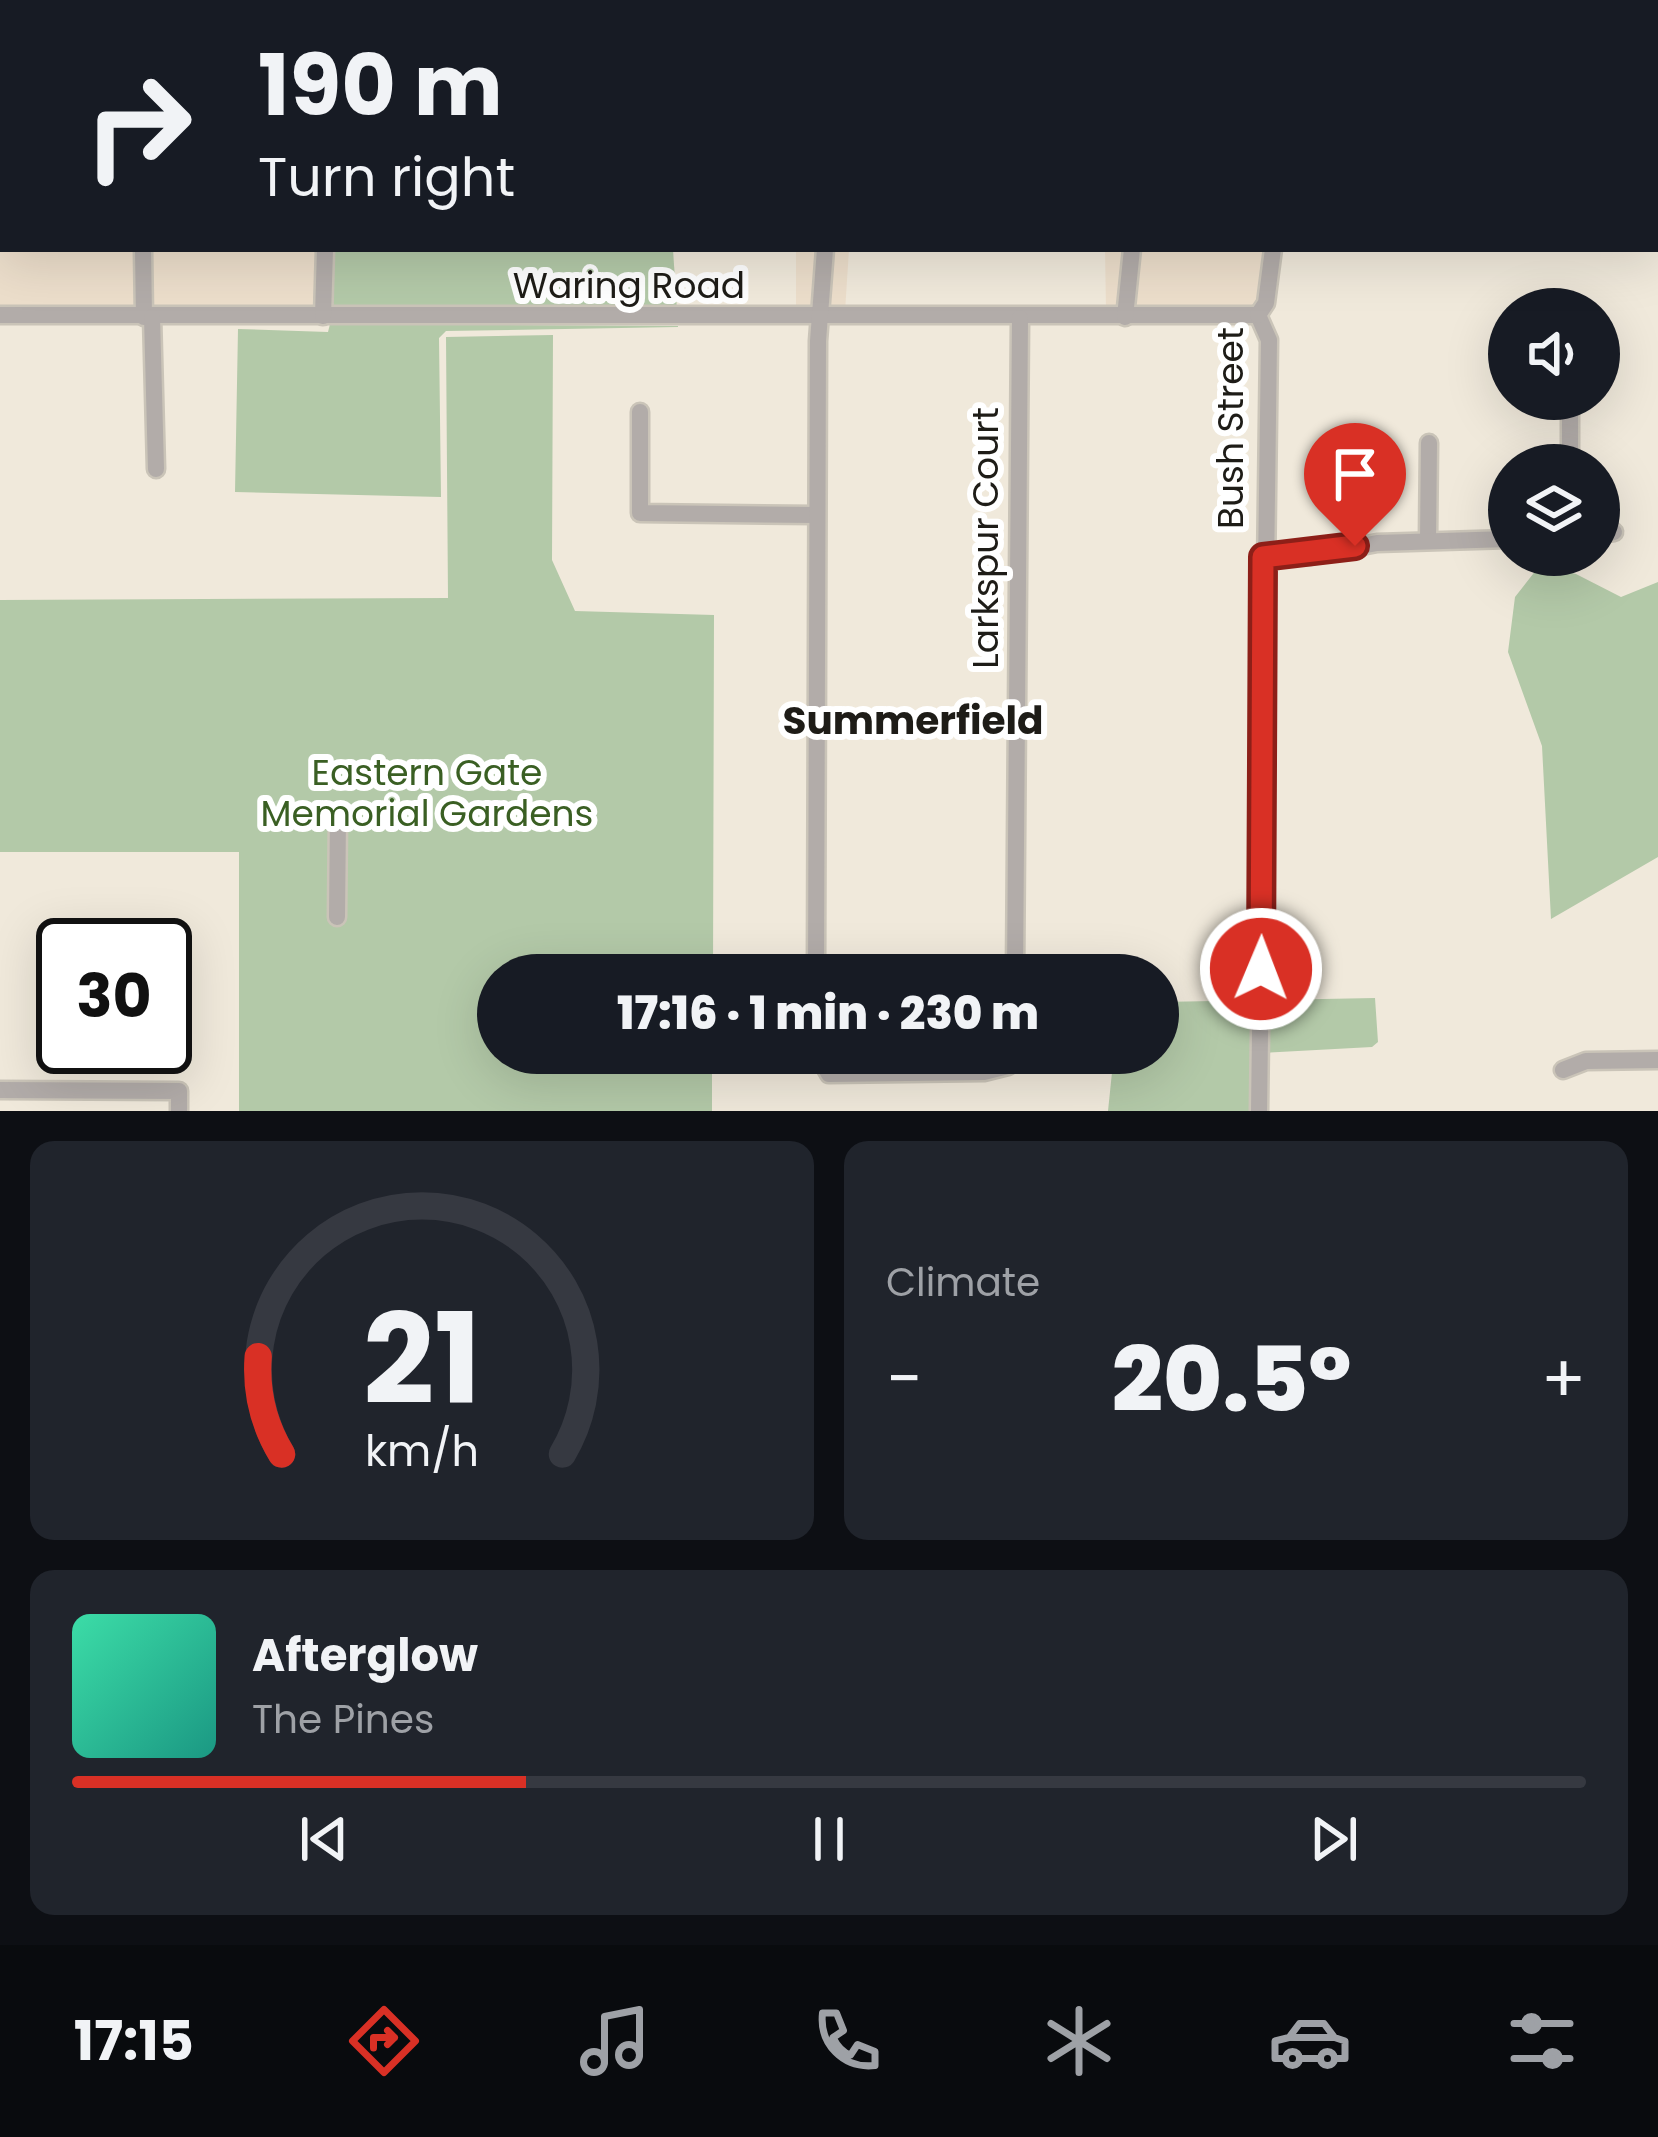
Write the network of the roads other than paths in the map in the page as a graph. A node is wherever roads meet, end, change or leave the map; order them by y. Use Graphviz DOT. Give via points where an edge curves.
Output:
graph roads {
  1 [pos="143,252"];
  2 [pos="325,252"];
  3 [pos="825,252"];
  4 [pos="1132,252"];
  5 [pos="1273,252"];
  6 [pos="0,315"];
  7 [pos="1258,315"];
  8 [pos="323,316"];
  9 [pos="148,317"];
  10 [pos="1125,317"];
  11 [pos="1020,318"];
  12 [pos="820,319"];
  13 [pos="640,412"];
  14 [pos="1429,443"];
  15 [pos="156,469"];
  16 [pos="816,515"];
  17 [pos="1488,539"];
  18 [pos="1428,540"];
  19 [pos="1263,557"];
  20 [pos="338,817"];
  21 [pos="337,917"];
  22 [pos="816,954"];
  23 [pos="1015,954"];
  24 [pos="1658,1060"];
  25 [pos="1563,1070"];
  26 [pos="0,1090"];
  27 [pos="63,1091"];
  28 [pos="114,1091"];
  29 [pos="63,1111"];
  30 [pos="114,1111"];
  31 [pos="178,1111"];
  32 [pos="1259,1111"];
  1 -- 9 [label="street"];
  2 -- 8 [label="street"];
  3 -- 12 [label="street"];
  4 -- 10 [label="street"];
  5 -- 7 [label="street, Bush Street"];
  6 -- 9 [label="street, Waring Road"];
  7 -- 10 [label="street, Waring Road"];
  7 -- 19 [label="street, Bush Street" via="1269,340"];
  8 -- 9 [label="street, Waring Road"];
  8 -- 12 [label="street, Waring Road"];
  9 -- 15 [label="street"];
  10 -- 11 [label="street, Waring Road"];
  11 -- 12 [label="street, Waring Road"];
  11 -- 23 [label="street, Larkspur Court"];
  12 -- 16 [label="street"];
  13 -- 16 [label="street" via="640,513"];
  14 -- 18 [label="street"];
  16 -- 22 [label="street"];
  17 -- 18 [label="street"];
  18 -- 19 [label="street"];
  19 -- 32 [label="street, Bush Street"];
  20 -- 21 [label="street"];
  24 -- 25 [label="street" via="1586,1060"];
  26 -- 27 [label="street"];
  27 -- 28 [label="street"];
  27 -- 29 [label="street"];
  28 -- 30 [label="street"];
  28 -- 31 [label="street" via="178,1091"];
}
